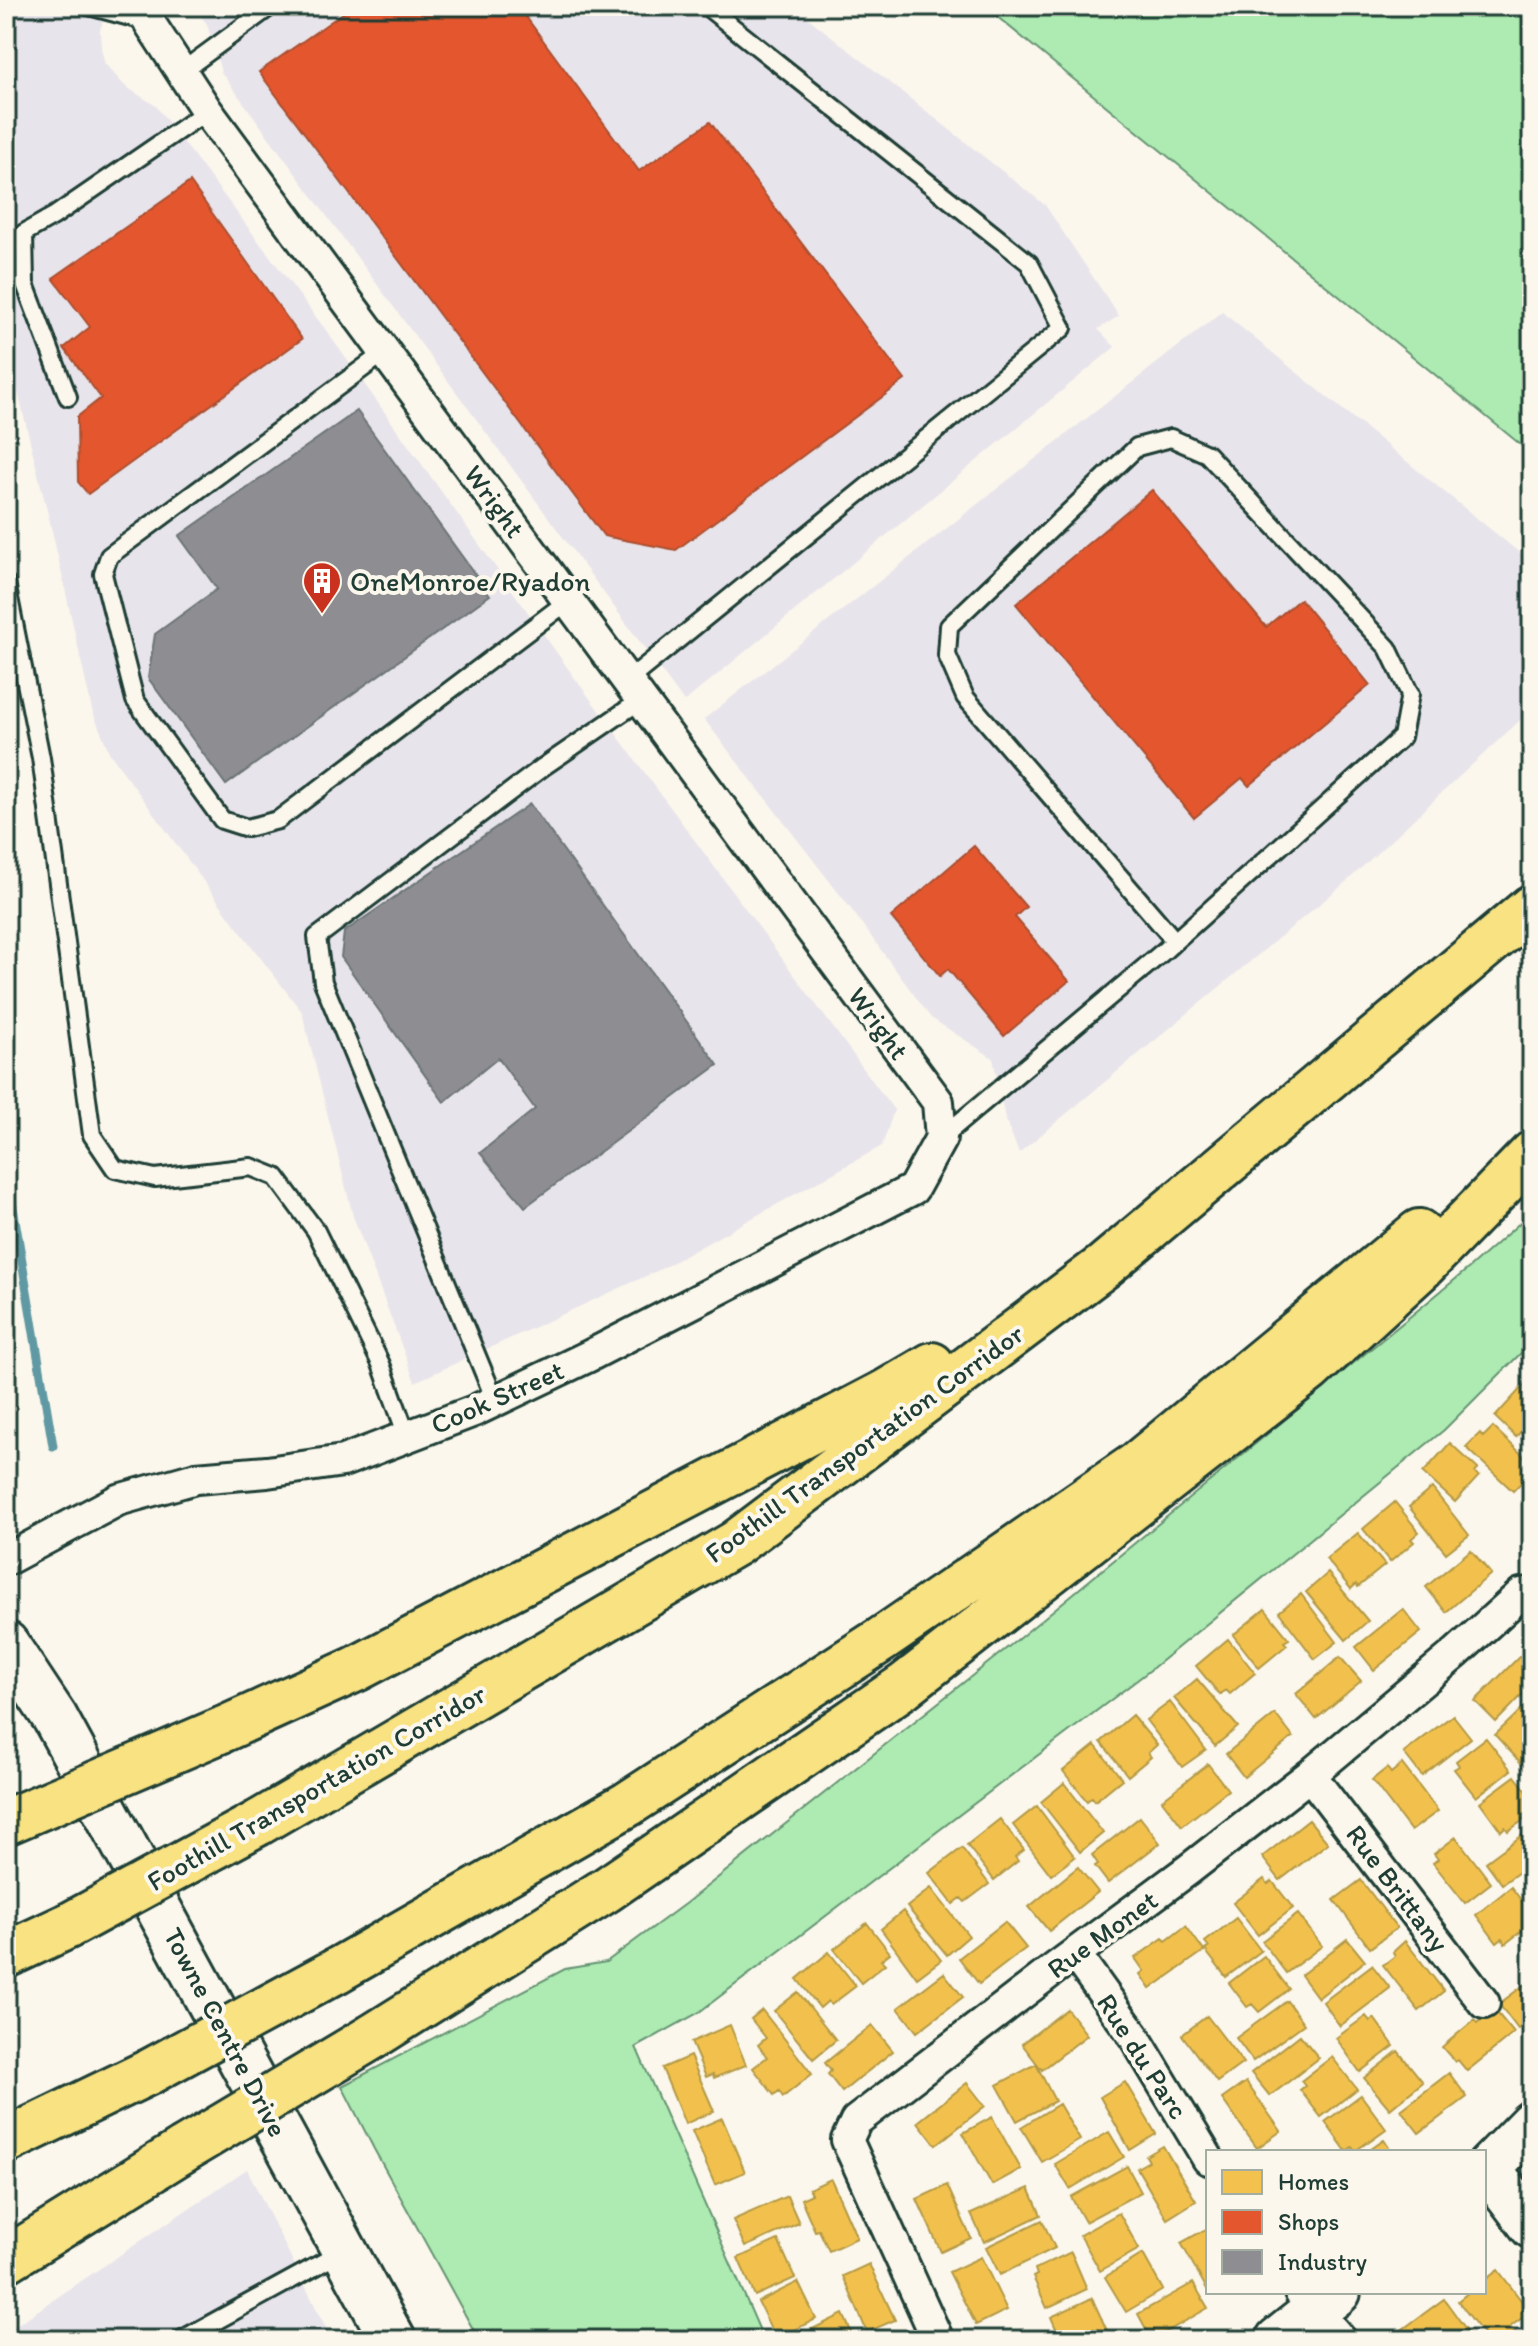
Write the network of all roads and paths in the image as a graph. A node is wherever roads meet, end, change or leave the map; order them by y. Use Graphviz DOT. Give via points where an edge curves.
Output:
graph roads {
  1 [pos="89,6"];
  2 [pos="706,6"];
  3 [pos="264,8"];
  4 [pos="148,14"];
  5 [pos="181,72"];
  6 [pos="207,111"];
  7 [pos="385,352"];
  8 [pos="68,397"];
  9 [pos="6,583"];
  10 [pos="568,601"];
  11 [pos="634,691"];
  12 [pos="1532,907"];
  13 [pos="1175,941"];
  14 [pos="941,1138"];
  15 [pos="1532,1140"];
  16 [pos="1532,1154"];
  17 [pos="1104,1266"];
  18 [pos="495,1400"];
  19 [pos="407,1436"];
  20 [pos="6,1560"];
  21 [pos="1532,1593"];
  22 [pos="6,1644"];
  23 [pos="1310,1775"];
  24 [pos="6,1822"];
  25 [pos="1075,1954"];
  26 [pos="6,1955"];
  27 [pos="1484,2003"];
  28 [pos="1532,2123"];
  29 [pos="6,2141"];
  30 [pos="1206,2156"];
  31 [pos="1486,2170"];
  32 [pos="1532,2226"];
  33 [pos="343,2251"];
  34 [pos="6,2260"];
  35 [pos="1324,2309"];
  36 [pos="181,2340"];
  37 [pos="393,2340"];
  38 [pos="938,2340"];
  39 [pos="1278,2340"];
  1 -- 4 [label="lane"];
  2 -- 11 [label="lane" via="1029,263 1063,328"];
  3 -- 5 [label="lane"];
  4 -- 5 [label="street, Wright"];
  5 -- 6 [label="street, Wright"];
  6 -- 7 [label="street, Wright"];
  6 -- 8 [label="lane" via="24,233 25,284"];
  7 -- 10 [label="street, Wright"];
  7 -- 10 [label="lane" via="109,556 103,574 135,700 222,820 247,828 278,820"];
  9 -- 19 [label="lane" via="41,758 92,1135 115,1169 155,1178 251,1167 276,1177 316,1231 381,1364"];
  10 -- 11 [label="street, Wright"];
  11 -- 14 [label="street, Wright" via="938,1102"];
  11 -- 18 [label="lane" via="543,767 317,937 323,982"];
  12 -- 17 [label="highway, Foothill Transportation Corridor"];
  13 -- 13 [label="lane" via="1402,737 1410,694 1388,648 1250,500 1207,454 1171,438 1137,447 949,626 947,655 965,697"];
  13 -- 14 [label="lane"];
  14 -- 18 [label="street, Cook Street" via="913,1189"];
  15 -- 29 [label="highway, bridge" via="1136,1465 881,1640 628,1804 336,1971 149,2072"];
  16 -- 34 [label="highway, bridge" via="1421,1268 1309,1370 904,1686 606,1890"];
  17 -- 24 [label="highway, bridge" via="886,1392 356,1669"];
  17 -- 26 [label="highway, Foothill Transportation Corridor, bridge" via="736,1543 258,1823"];
  18 -- 19 [label="street, Cook Street"];
  19 -- 20 [label="street, Cook Street" via="343,1461 196,1478 118,1500"];
  21 -- 23 [label="street, Rue Monet" via="1521,1594"];
  22 -- 33 [label="street, Towne Centre Drive" via="55,1718"];
  23 -- 25 [label="street, Rue Monet"];
  23 -- 27 [label="street, Rue Brittany"];
  25 -- 30 [label="street, Rue du Parc" via="1134,2036"];
  25 -- 38 [label="street, Rue Monet" via="856,2121 847,2140"];
  28 -- 31 [label="street"];
  31 -- 32 [label="street"];
  33 -- 36 [label="lane"];
  33 -- 37 [label="street, Towne Centre Drive"];
  35 -- 39 [label="street"];
}
